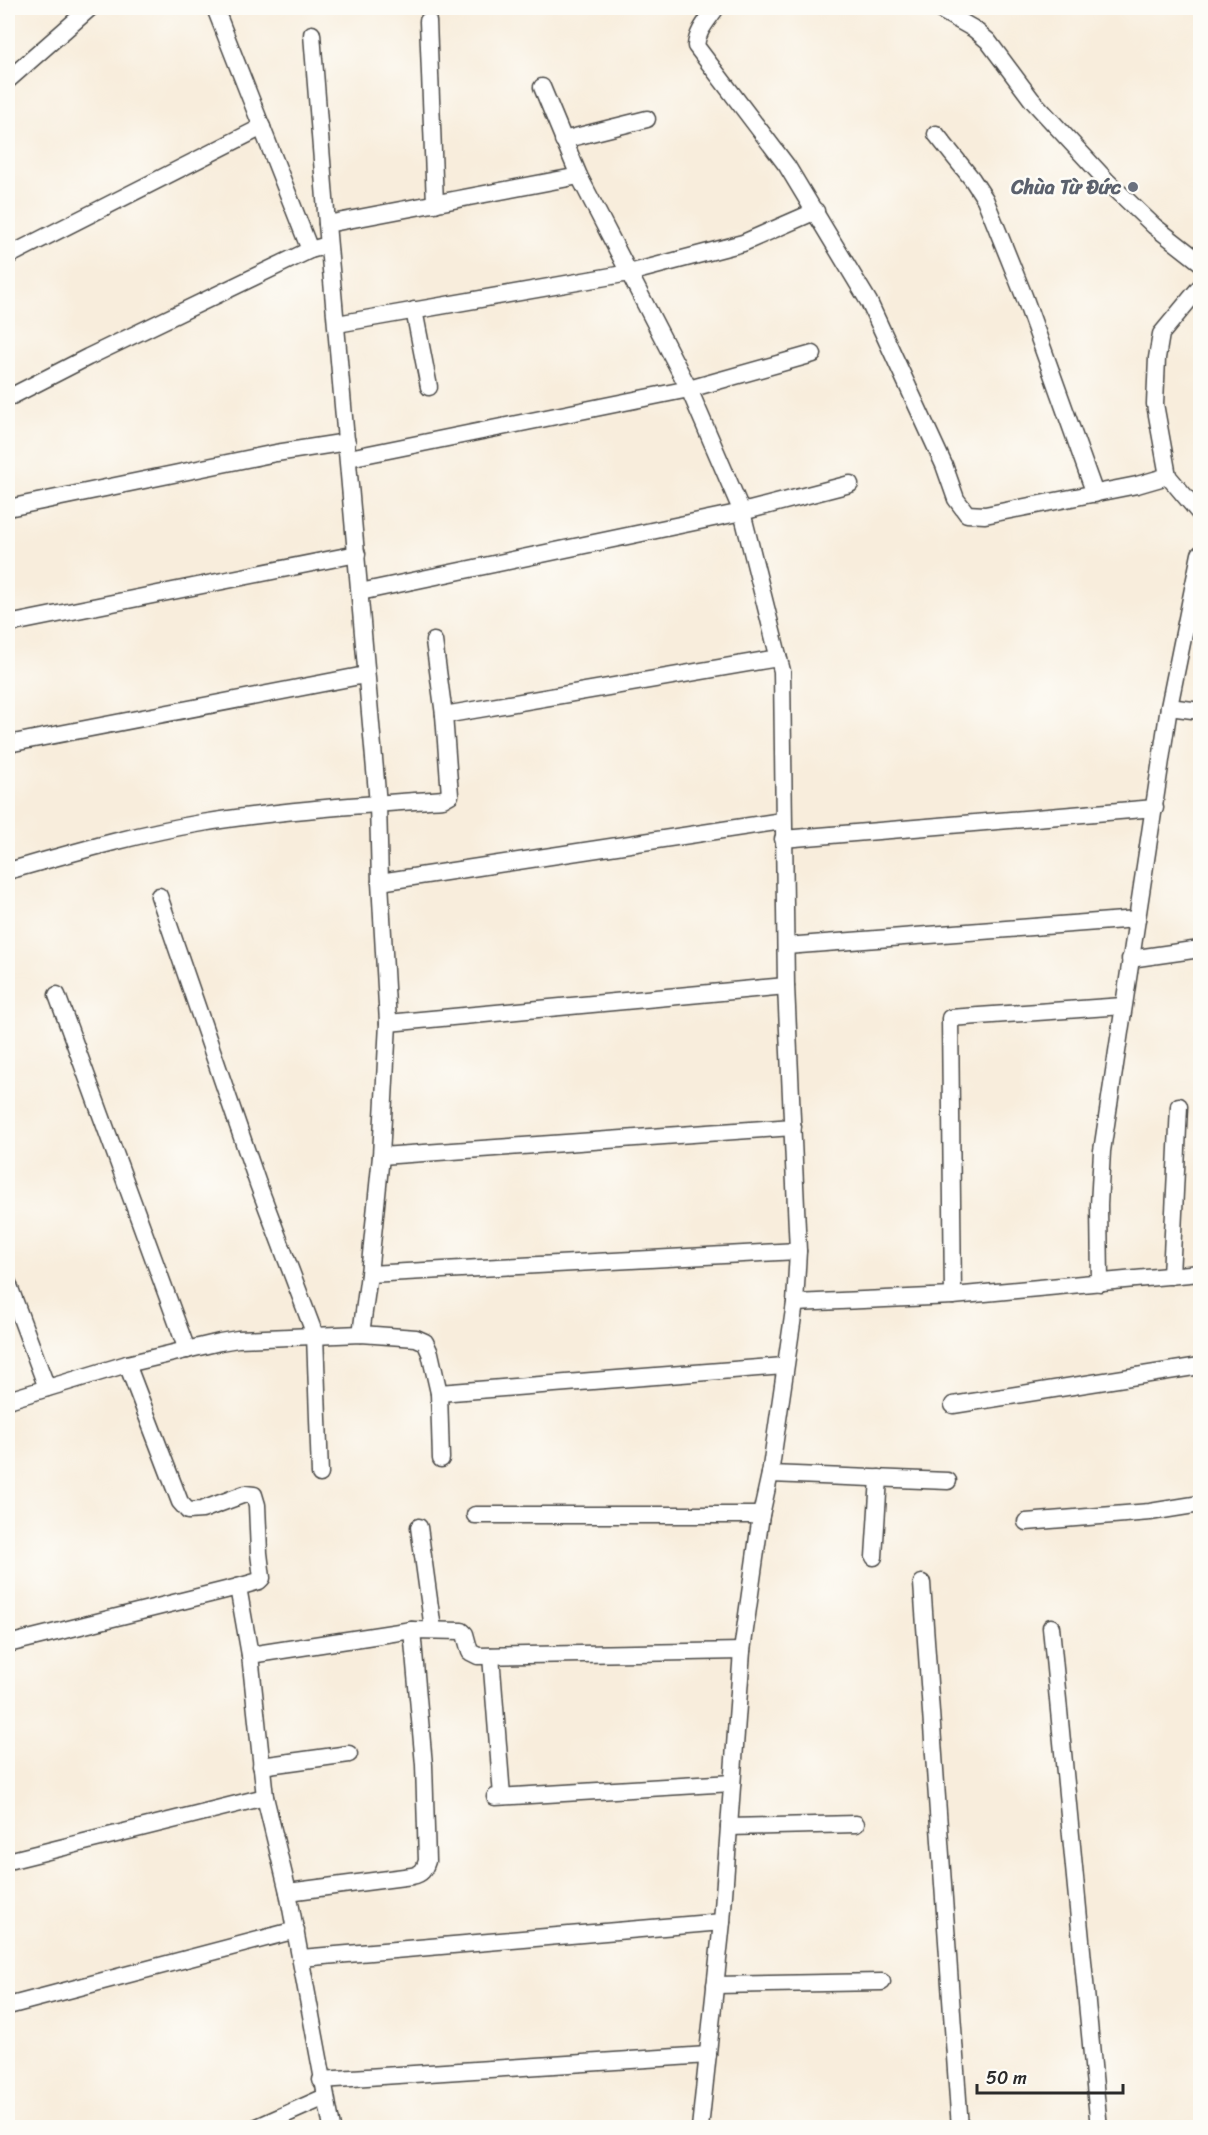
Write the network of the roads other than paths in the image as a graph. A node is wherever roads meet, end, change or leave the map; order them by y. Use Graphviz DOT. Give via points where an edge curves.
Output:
graph roads {
  1 [pos="90,8"];
  2 [pos="215,8"];
  3 [pos="716,8"];
  4 [pos="937,8"];
  5 [pos="428,21"];
  6 [pos="312,34"];
  7 [pos="8,80"];
  8 [pos="542,87"];
  9 [pos="647,119"];
  10 [pos="262,127"];
  11 [pos="936,134"];
  12 [pos="563,140"];
  13 [pos="579,176"];
  14 [pos="435,204"];
  15 [pos="816,211"];
  16 [pos="327,224"];
  17 [pos="328,245"];
  18 [pos="310,250"];
  19 [pos="8,256"];
  20 [pos="1200,262"];
  21 [pos="629,273"];
  22 [pos="1200,288"];
  23 [pos="414,310"];
  24 [pos="337,324"];
  25 [pos="813,354"];
  26 [pos="429,387"];
  27 [pos="689,389"];
  28 [pos="8,398"];
  29 [pos="348,450"];
  30 [pos="1168,476"];
  31 [pos="850,484"];
  32 [pos="1095,494"];
  33 [pos="8,508"];
  34 [pos="742,512"];
  35 [pos="1200,513"];
  36 [pos="357,554"];
  37 [pos="1200,554"];
  38 [pos="360,592"];
  39 [pos="8,624"];
  40 [pos="434,641"];
  41 [pos="778,658"];
  42 [pos="365,675"];
  43 [pos="1169,707"];
  44 [pos="1200,711"];
  45 [pos="444,715"];
  46 [pos="8,744"];
  47 [pos="378,804"];
  48 [pos="1155,808"];
  49 [pos="783,821"];
  50 [pos="783,839"];
  51 [pos="8,871"];
  52 [pos="380,882"];
  53 [pos="159,896"];
  54 [pos="1137,920"];
  55 [pos="786,946"];
  56 [pos="1200,949"];
  57 [pos="1130,959"];
  58 [pos="786,986"];
  59 [pos="57,995"];
  60 [pos="1123,1006"];
  61 [pos="388,1023"];
  62 [pos="1179,1106"];
  63 [pos="793,1127"];
  64 [pos="381,1156"];
  65 [pos="798,1251"];
  66 [pos="369,1274"];
  67 [pos="1171,1276"];
  68 [pos="1200,1277"];
  69 [pos="8,1283"];
  70 [pos="1100,1283"];
  71 [pos="953,1296"];
  72 [pos="795,1304"];
  73 [pos="362,1334"];
  74 [pos="315,1335"];
  75 [pos="188,1350"];
  76 [pos="128,1364"];
  77 [pos="784,1366"];
  78 [pos="1200,1366"];
  79 [pos="47,1388"];
  80 [pos="439,1392"];
  81 [pos="8,1400"];
  82 [pos="953,1405"];
  83 [pos="441,1459"];
  84 [pos="320,1474"];
  85 [pos="770,1474"];
  86 [pos="879,1478"];
  87 [pos="948,1481"];
  88 [pos="1200,1504"];
  89 [pos="476,1515"];
  90 [pos="761,1515"];
  91 [pos="1026,1522"];
  92 [pos="419,1527"];
  93 [pos="874,1557"];
  94 [pos="922,1583"];
  95 [pos="238,1587"];
  96 [pos="1051,1627"];
  97 [pos="433,1629"];
  98 [pos="412,1630"];
  99 [pos="8,1644"];
  100 [pos="742,1651"];
  101 [pos="250,1655"];
  102 [pos="491,1656"];
  103 [pos="349,1754"];
  104 [pos="261,1766"];
  105 [pos="732,1783"];
  106 [pos="265,1797"];
  107 [pos="855,1824"];
  108 [pos="729,1827"];
  109 [pos="8,1861"];
  110 [pos="288,1892"];
  111 [pos="722,1922"];
  112 [pos="296,1929"];
  113 [pos="302,1958"];
  114 [pos="882,1982"];
  115 [pos="715,1985"];
  116 [pos="8,2006"];
  117 [pos="708,2055"];
  118 [pos="321,2080"];
  119 [pos="325,2097"];
  120 [pos="255,2127"];
  121 [pos="332,2127"];
  122 [pos="700,2127"];
  123 [pos="960,2127"];
  124 [pos="1099,2127"];
  1 -- 7 [label="street"];
  2 -- 10 [label="street"];
  3 -- 15 [label="street" via="702,28 696,46 787,166"];
  4 -- 20 [label="street" via="988,41 1032,100 1106,180 1154,226"];
  5 -- 14 [label="street"];
  6 -- 16 [label="street"];
  8 -- 12 [label="street"];
  9 -- 12 [label="street"];
  10 -- 18 [label="street"];
  10 -- 19 [label="street"];
  11 -- 32 [label="street" via="985,199"];
  12 -- 13 [label="street"];
  13 -- 14 [label="street"];
  13 -- 21 [label="street"];
  14 -- 16 [label="street"];
  15 -- 21 [label="street" via="743,243"];
  15 -- 32 [label="street" via="869,302 956,499 967,514 985,515"];
  16 -- 17 [label="street"];
  17 -- 18 [label="street"];
  17 -- 24 [label="street"];
  18 -- 28 [label="street"];
  21 -- 23 [label="street"];
  21 -- 27 [label="street"];
  22 -- 30 [label="street" via="1161,334 1155,404"];
  23 -- 24 [label="street"];
  23 -- 26 [label="street"];
  24 -- 29 [label="street"];
  25 -- 27 [label="street"];
  27 -- 29 [label="street"];
  27 -- 34 [label="street"];
  29 -- 33 [label="street" via="276,453"];
  29 -- 36 [label="street"];
  30 -- 32 [label="street"];
  30 -- 35 [label="street"];
  31 -- 34 [label="street"];
  34 -- 38 [label="street"];
  34 -- 41 [label="street"];
  36 -- 38 [label="street"];
  36 -- 39 [label="street"];
  37 -- 43 [label="street"];
  38 -- 42 [label="street"];
  40 -- 45 [label="street"];
  41 -- 45 [label="street"];
  41 -- 49 [label="street" via="783,701"];
  42 -- 46 [label="street"];
  42 -- 47 [label="street"];
  43 -- 44 [label="street"];
  43 -- 48 [label="street"];
  45 -- 47 [label="street" via="450,795 443,799"];
  47 -- 51 [label="street" via="201,823"];
  47 -- 52 [label="street"];
  48 -- 50 [label="street"];
  48 -- 54 [label="street"];
  49 -- 50 [label="street"];
  49 -- 52 [label="street"];
  50 -- 55 [label="street"];
  52 -- 61 [label="street"];
  53 -- 74 [label="street" via="258,1184"];
  54 -- 55 [label="street"];
  54 -- 57 [label="street"];
  55 -- 58 [label="street"];
  56 -- 57 [label="street"];
  57 -- 60 [label="street"];
  58 -- 61 [label="street"];
  58 -- 63 [label="street"];
  59 -- 75 [label="street"];
  60 -- 70 [label="street" via="1102,1150"];
  60 -- 71 [label="street" via="950,1018"];
  61 -- 64 [label="street"];
  62 -- 67 [label="street"];
  63 -- 64 [label="street"];
  63 -- 65 [label="street"];
  64 -- 66 [label="street"];
  65 -- 66 [label="street"];
  65 -- 72 [label="street"];
  66 -- 73 [label="street"];
  67 -- 68 [label="street"];
  67 -- 70 [label="street"];
  69 -- 79 [label="street"];
  70 -- 71 [label="street"];
  71 -- 72 [label="street"];
  72 -- 77 [label="street"];
  73 -- 74 [label="street"];
  73 -- 80 [label="street" via="425,1342"];
  74 -- 75 [label="street" via="238,1338"];
  74 -- 84 [label="street"];
  75 -- 76 [label="street"];
  76 -- 79 [label="street"];
  76 -- 95 [label="street" via="184,1507 188,1511 202,1510 245,1494 254,1495 262,1578"];
  77 -- 80 [label="street"];
  77 -- 85 [label="street"];
  78 -- 82 [label="street"];
  79 -- 81 [label="street"];
  80 -- 83 [label="street"];
  85 -- 86 [label="street"];
  85 -- 90 [label="street"];
  86 -- 87 [label="street"];
  86 -- 93 [label="street"];
  88 -- 91 [label="street"];
  89 -- 90 [label="street"];
  90 -- 100 [label="street"];
  92 -- 97 [label="street"];
  94 -- 123 [label="street"];
  95 -- 99 [label="street"];
  95 -- 101 [label="street"];
  96 -- 124 [label="street"];
  97 -- 98 [label="street"];
  97 -- 102 [label="street" via="462,1631 473,1655"];
  98 -- 101 [label="street"];
  98 -- 110 [label="street" via="424,1765 424,1870 412,1876"];
  100 -- 102 [label="street"];
  100 -- 105 [label="street"];
  101 -- 104 [label="street"];
  102 -- 105 [label="street" via="499,1797"];
  103 -- 104 [label="street"];
  104 -- 106 [label="street"];
  105 -- 108 [label="street"];
  106 -- 109 [label="street"];
  106 -- 110 [label="street"];
  107 -- 108 [label="street"];
  108 -- 111 [label="street"];
  110 -- 112 [label="street"];
  111 -- 113 [label="street"];
  111 -- 115 [label="street"];
  112 -- 113 [label="street"];
  112 -- 116 [label="street"];
  113 -- 118 [label="street"];
  114 -- 115 [label="street"];
  115 -- 117 [label="street"];
  117 -- 118 [label="street"];
  117 -- 122 [label="street"];
  118 -- 119 [label="street"];
  119 -- 120 [label="street"];
  119 -- 121 [label="street"];
}
